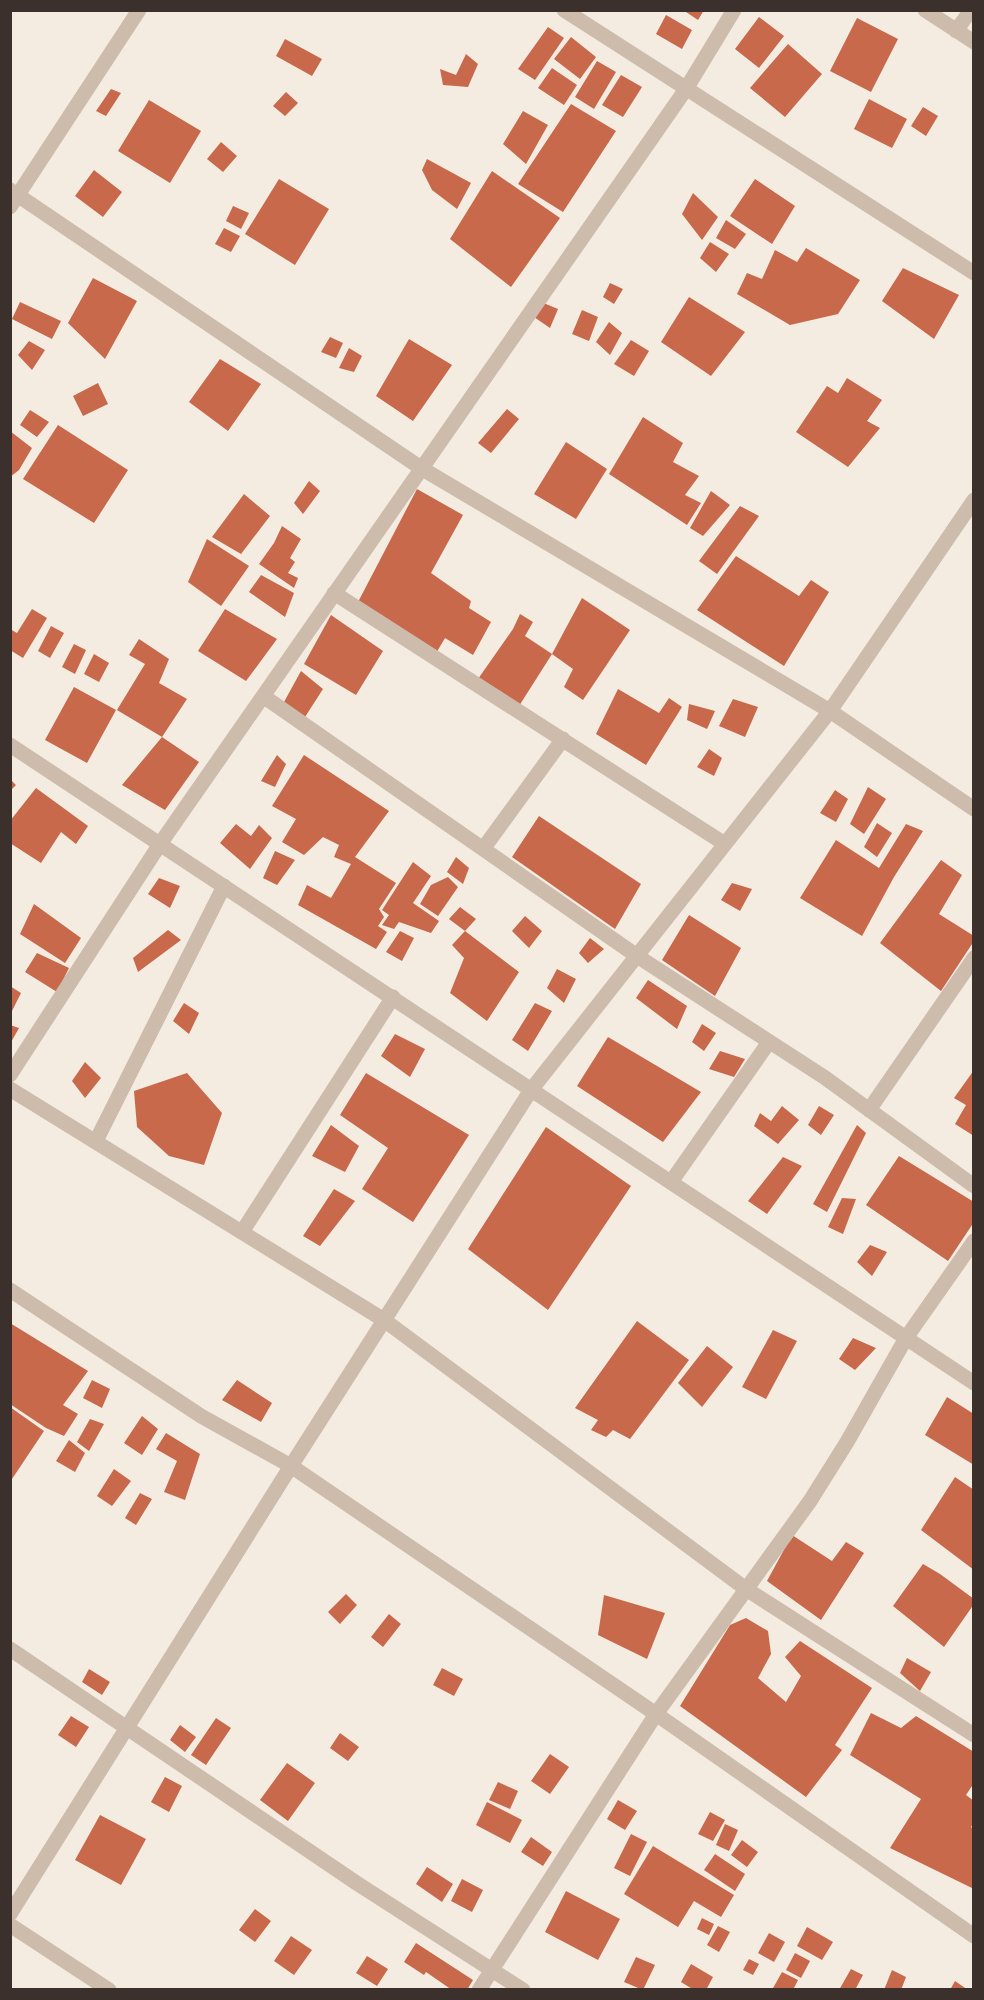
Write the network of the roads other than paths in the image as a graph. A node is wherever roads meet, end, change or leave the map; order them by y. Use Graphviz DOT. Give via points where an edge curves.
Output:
graph roads {
  1 [pos="140,10"];
  2 [pos="564,10"];
  3 [pos="734,10"];
  4 [pos="924,10"];
  5 [pos="971,10"];
  6 [pos="956,31"];
  7 [pos="974,42"];
  8 [pos="686,88"];
  9 [pos="13,197"];
  10 [pos="974,273"];
  11 [pos="421,468"];
  12 [pos="974,500"];
  13 [pos="334,593"];
  14 [pos="262,696"];
  15 [pos="830,711"];
  16 [pos="563,740"];
  17 [pos="10,745"];
  18 [pos="974,809"];
  19 [pos="160,844"];
  20 [pos="725,844"];
  21 [pos="483,849"];
  22 [pos="224,886"];
  23 [pos="637,956"];
  24 [pos="974,958"];
  25 [pos="393,998"];
  26 [pos="769,1042"];
  27 [pos="10,1075"];
  28 [pos="10,1089"];
  29 [pos="531,1090"];
  30 [pos="869,1110"];
  31 [pos="96,1141"];
  32 [pos="671,1182"];
  33 [pos="974,1186"];
  34 [pos="242,1232"];
  35 [pos="974,1241"];
  36 [pos="10,1290"];
  37 [pos="384,1320"];
  38 [pos="906,1338"];
  39 [pos="974,1383"];
  40 [pos="291,1466"];
  41 [pos="746,1589"];
  42 [pos="10,1649"];
  43 [pos="656,1714"];
  44 [pos="127,1729"];
  45 [pos="974,1735"];
  46 [pos="10,1914"];
  47 [pos="10,1925"];
  48 [pos="974,1936"];
  49 [pos="493,1969"];
  50 [pos="109,1989"];
  51 [pos="479,1989"];
  52 [pos="523,1989"];
  1 -- 9 [label="street"];
  2 -- 8 [label="street"];
  3 -- 8 [label="street"];
  4 -- 6 [label="street"];
  5 -- 6 [label="street"];
  6 -- 7 [label="street"];
  8 -- 10 [label="street"];
  8 -- 11 [label="street"];
  9 -- 11 [label="street"];
  11 -- 13 [label="street"];
  11 -- 15 [label="street"];
  12 -- 15 [label="street"];
  13 -- 14 [label="street"];
  13 -- 16 [label="street"];
  14 -- 19 [label="street"];
  14 -- 21 [label="street"];
  15 -- 18 [label="street"];
  15 -- 20 [label="street"];
  16 -- 20 [label="street"];
  16 -- 21 [label="street"];
  17 -- 19 [label="street"];
  19 -- 22 [label="street"];
  19 -- 27 [label="street"];
  20 -- 23 [label="street"];
  21 -- 23 [label="street"];
  22 -- 25 [label="street"];
  22 -- 31 [label="street"];
  23 -- 26 [label="street"];
  23 -- 29 [label="street"];
  24 -- 30 [label="street"];
  25 -- 29 [label="street"];
  25 -- 34 [label="street"];
  26 -- 30 [label="street"];
  26 -- 32 [label="street"];
  28 -- 31 [label="street"];
  29 -- 32 [label="street"];
  29 -- 37 [label="street"];
  30 -- 33 [label="street"];
  31 -- 34 [label="street"];
  32 -- 38 [label="street"];
  34 -- 37 [label="street"];
  35 -- 38 [label="street"];
  36 -- 40 [label="street" via="201,1416"];
  37 -- 40 [label="street"];
  37 -- 41 [label="street"];
  38 -- 39 [label="street"];
  38 -- 41 [label="street" via="829,1472"];
  40 -- 43 [label="street"];
  40 -- 44 [label="street"];
  41 -- 43 [label="street"];
  41 -- 45 [label="street"];
  42 -- 44 [label="street"];
  43 -- 48 [label="street"];
  43 -- 49 [label="street"];
  44 -- 46 [label="street"];
  44 -- 49 [label="street"];
  47 -- 50 [label="street"];
  49 -- 51 [label="street"];
  49 -- 52 [label="street"];
}
